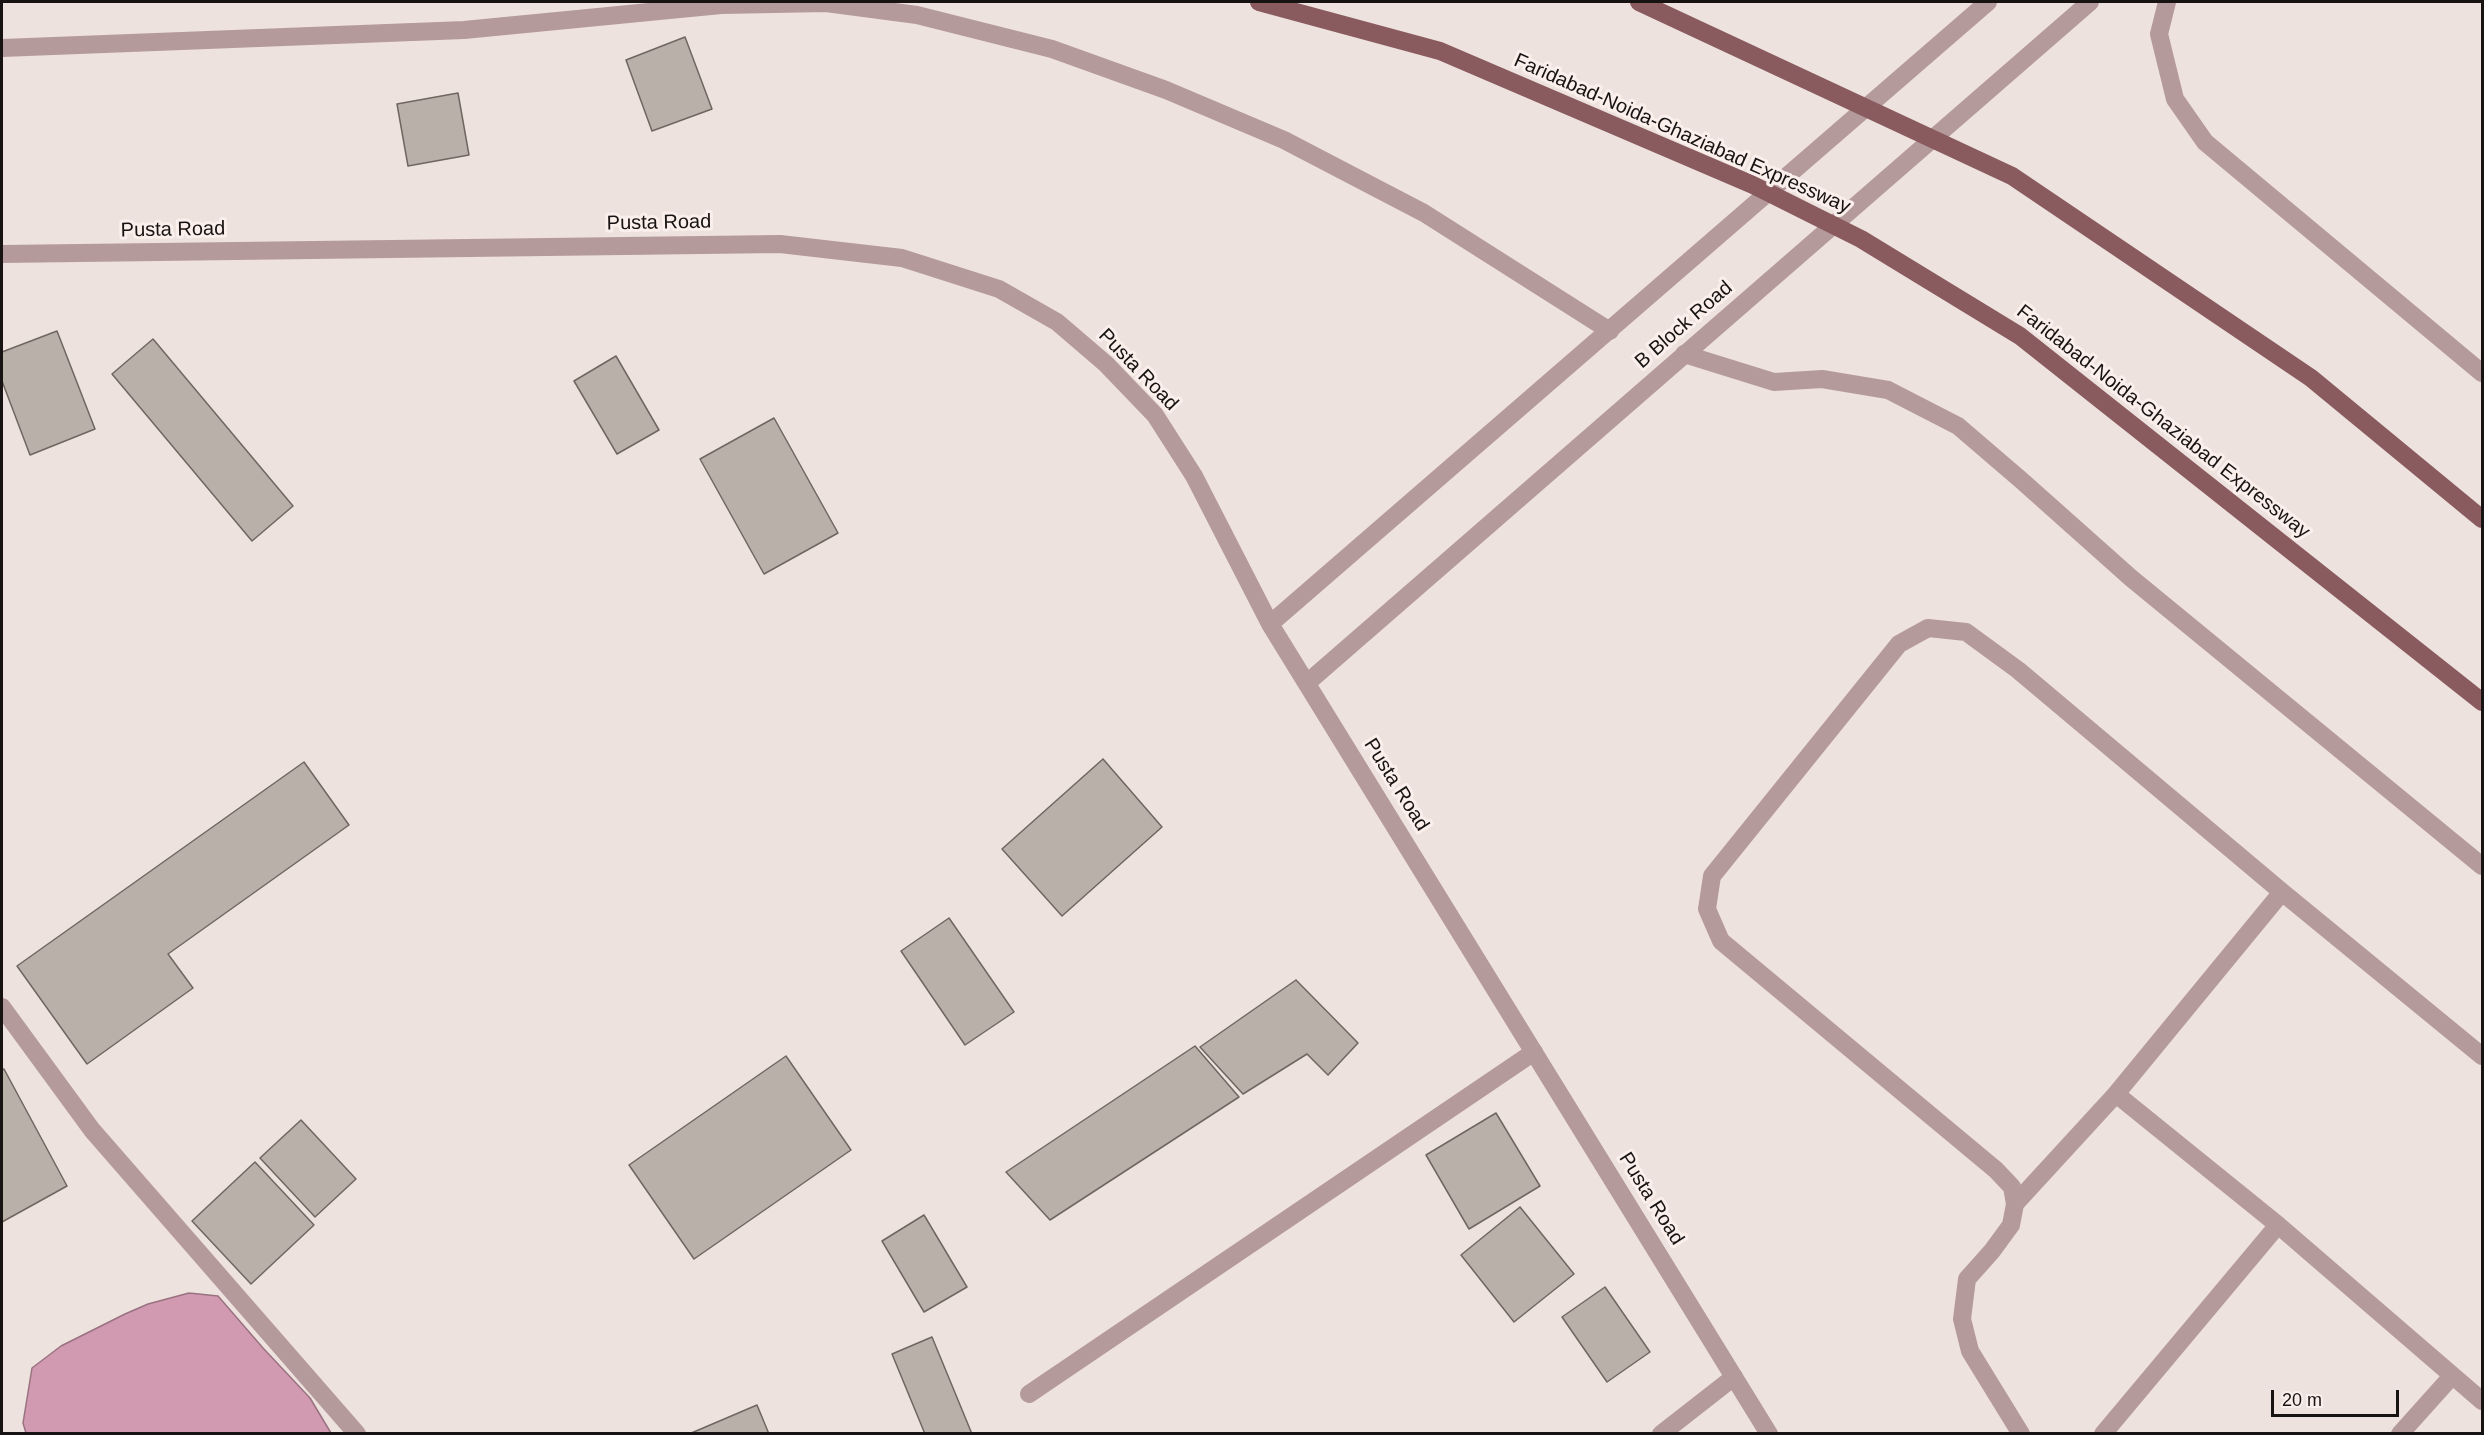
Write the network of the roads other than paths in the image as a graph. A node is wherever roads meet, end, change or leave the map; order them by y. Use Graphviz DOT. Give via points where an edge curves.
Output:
graph roads {
  1 [pos="1260,2"];
  2 [pos="1639,2"];
  3 [pos="1988,2"];
  4 [pos="2090,2"];
  5 [pos="2167,2"];
  6 [pos="2,48"];
  7 [pos="2,254"];
  8 [pos="1610,331"];
  9 [pos="1684,354"];
  10 [pos="2482,374"];
  11 [pos="2482,519"];
  12 [pos="1270,624"];
  13 [pos="1307,683"];
  14 [pos="2482,702"];
  15 [pos="2482,866"];
  16 [pos="2282,892"];
  17 [pos="2,1007"];
  18 [pos="1534,1052"];
  19 [pos="2482,1056"];
  20 [pos="2116,1094"];
  21 [pos="2015,1204"];
  22 [pos="2278,1225"];
  23 [pos="2452,1376"];
  24 [pos="1734,1377"];
  25 [pos="1029,1395"];
  26 [pos="2482,1401"];
  27 [pos="357,1434"];
  28 [pos="1660,1434"];
  29 [pos="1769,1434"];
  30 [pos="2021,1434"];
  31 [pos="2103,1434"];
  32 [pos="2400,1434"];
  1 -- 14 [label="main road, Faridabad-Noida-Ghaziabad Expressway" via="1440,51 1753,185 1861,239 2020,336"];
  2 -- 11 [label="main road" via="2012,176 2311,378"];
  3 -- 8 [label="street"];
  4 -- 9 [label="street, B Block Road"];
  5 -- 10 [label="street" via="2159,34 2175,99 2205,142"];
  6 -- 8 [label="street" via="464,30 721,5 826,3 917,15 1052,50 1166,90 1284,140 1424,213"];
  7 -- 12 [label="street, Pusta Road" via="780,244 902,258 999,289 1057,322 1106,364 1155,415 1194,476"];
  8 -- 12 [label="street"];
  9 -- 13 [label="street, B Block Road"];
  9 -- 15 [label="street" via="1774,382 1822,379 1888,390 1958,426 2131,578"];
  12 -- 13 [label="street, Pusta Road"];
  13 -- 18 [label="street, Pusta Road"];
  16 -- 19 [label="street"];
  16 -- 20 [label="street"];
  16 -- 21 [label="street" via="2018,670 1966,632 1928,628 1899,644 1712,876 1707,909 1721,941 1996,1170 2012,1187"];
  17 -- 27 [label="street" via="92,1130"];
  18 -- 24 [label="street, Pusta Road"];
  18 -- 25 [label="street"];
  20 -- 21 [label="street"];
  20 -- 22 [label="street"];
  21 -- 30 [label="street" via="2011,1225 1967,1279 1962,1319 1970,1351"];
  22 -- 23 [label="street"];
  22 -- 31 [label="street"];
  23 -- 26 [label="street"];
  23 -- 32 [label="street"];
  24 -- 28 [label="street"];
  24 -- 29 [label="street, Pusta Road"];
}
